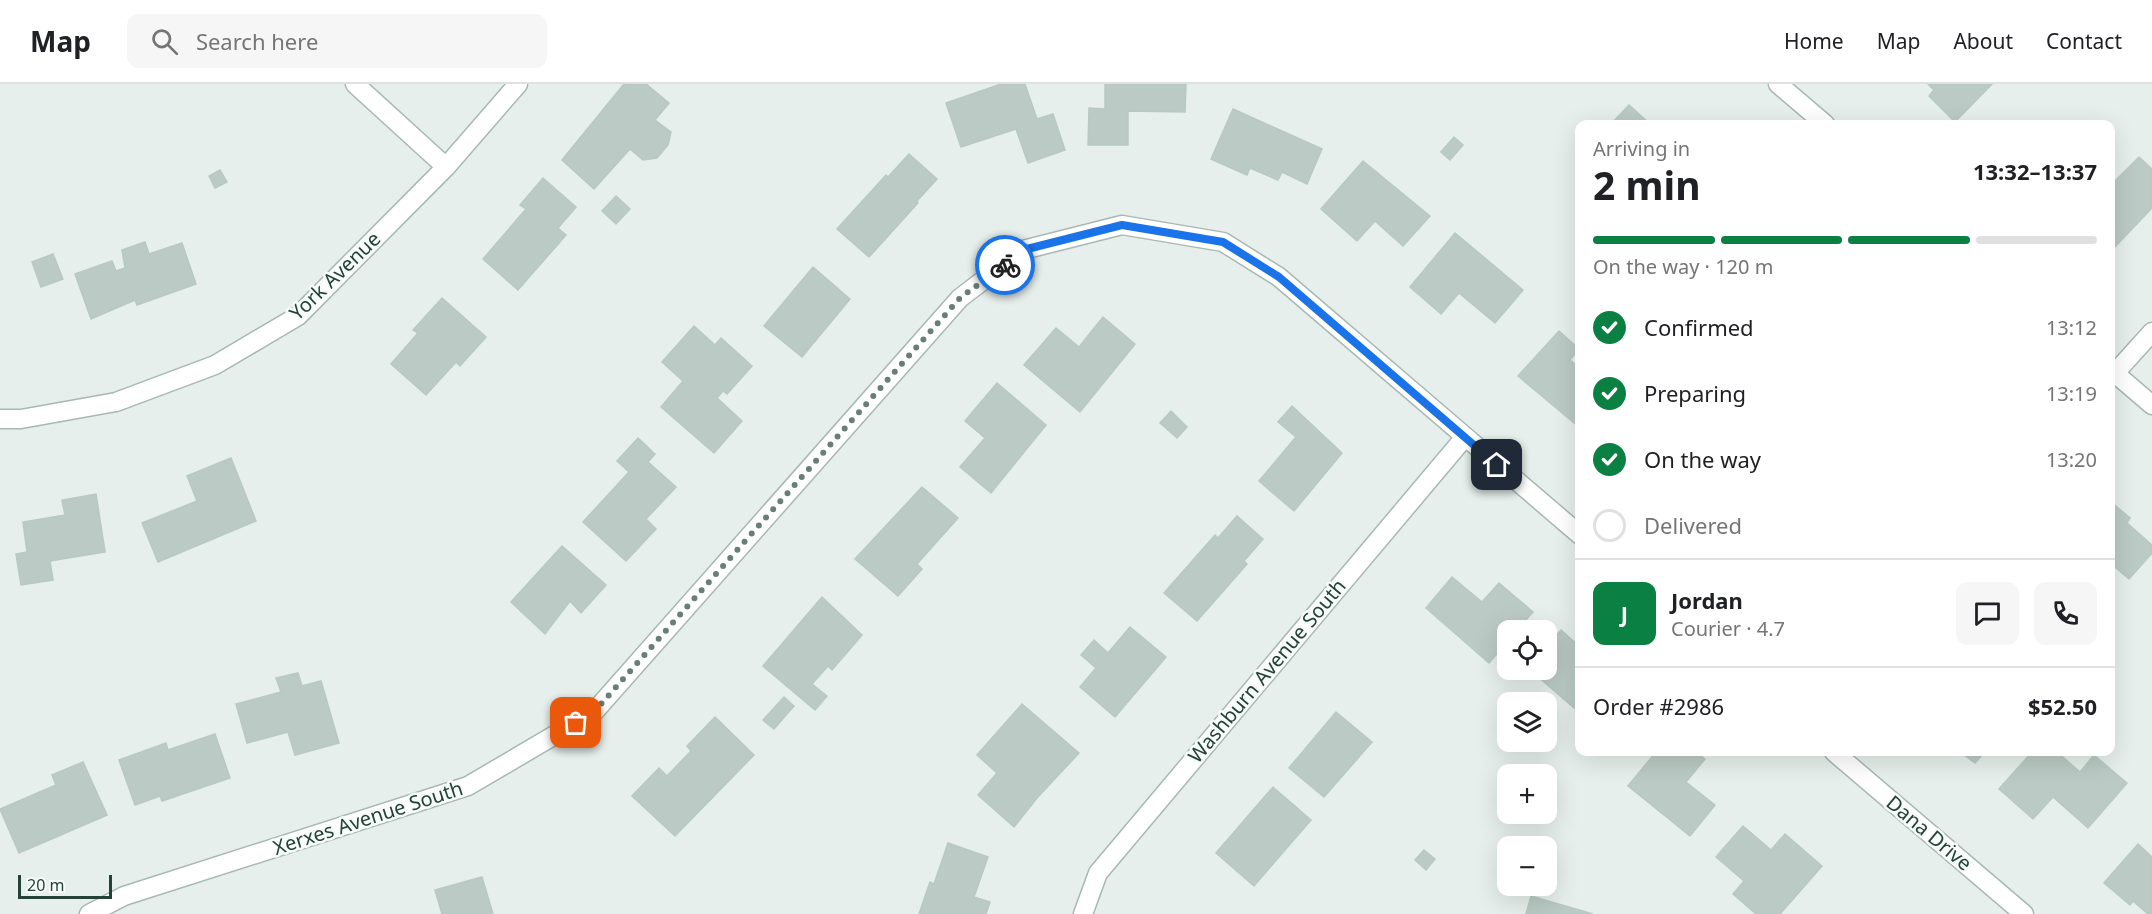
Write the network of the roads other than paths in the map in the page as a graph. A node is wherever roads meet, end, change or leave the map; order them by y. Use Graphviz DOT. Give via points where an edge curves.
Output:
graph roads {
  1 [pos="355,84"];
  2 [pos="518,84"];
  3 [pos="1778,84"];
  4 [pos="1820,120"];
  5 [pos="446,167"];
  6 [pos="2152,332"];
  7 [pos="2115,369"];
  8 [pos="2115,373"];
  9 [pos="2152,405"];
  10 [pos="0,419"];
  11 [pos="1465,436"];
  12 [pos="1575,531"];
  13 [pos="1839,756"];
  14 [pos="89,914"];
  15 [pos="1083,914"];
  16 [pos="2024,914"];
  1 -- 5 [label="street"];
  2 -- 5 [label="street, York Avenue"];
  3 -- 4 [label="street"];
  5 -- 10 [label="street, York Avenue" via="298,316 215,365 116,402 21,419"];
  6 -- 7 [label="street"];
  8 -- 9 [label="street"];
  11 -- 12 [label="street"];
  11 -- 14 [label="street, Xerxes Avenue South" via="1279,277 1223,242 1122,225 1023,250 960,298 594,712 468,786 124,896"];
  11 -- 15 [label="street, Washburn Avenue South" via="1098,873"];
  13 -- 16 [label="street, Dana Drive"];
}
